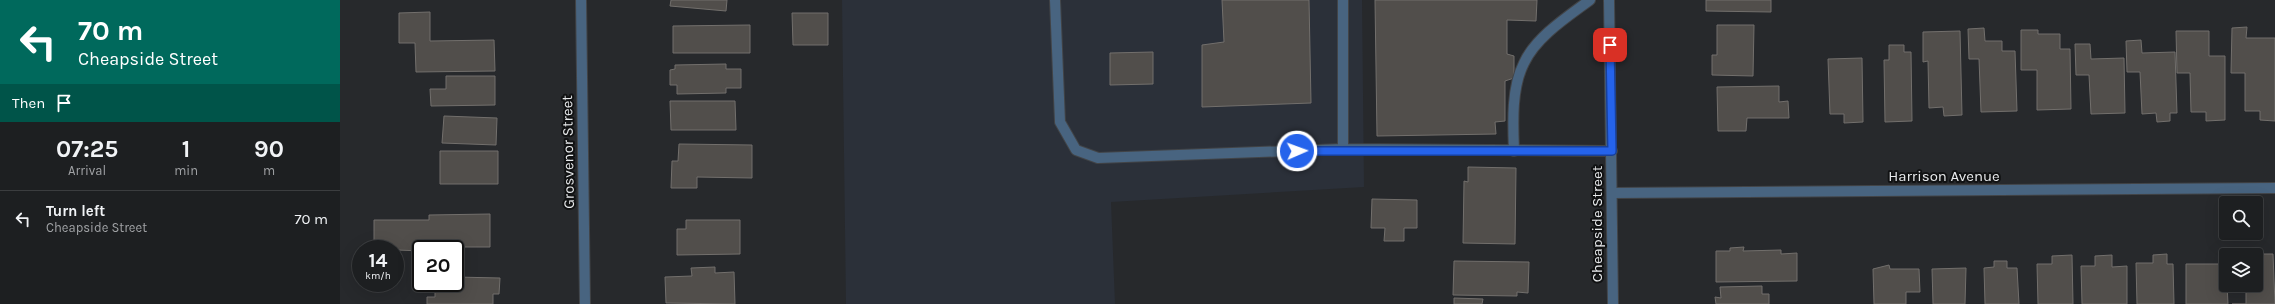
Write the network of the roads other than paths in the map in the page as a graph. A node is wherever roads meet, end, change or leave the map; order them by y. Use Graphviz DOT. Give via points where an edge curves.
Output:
graph roads {
  1 [pos="581,0"];
  2 [pos="1055,0"];
  3 [pos="1343,0"];
  4 [pos="1590,0"];
  5 [pos="1609,0"];
  6 [pos="1343,150"];
  7 [pos="1514,151"];
  8 [pos="1612,151"];
  9 [pos="2275,188"];
  10 [pos="1612,193"];
  11 [pos="585,304"];
  12 [pos="1613,304"];
  1 -- 11 [label="street, Grosvenor Street"];
  2 -- 6 [label="street" via="1060,122 1076,150 1098,158"];
  3 -- 6 [label="street"];
  4 -- 7 [label="street" via="1535,46 1523,64 1514,103"];
  5 -- 8 [label="street, Cheapside Street"];
  6 -- 7 [label="street"];
  7 -- 8 [label="street"];
  8 -- 10 [label="street, Cheapside Street"];
  9 -- 10 [label="street, Harrison Avenue"];
  10 -- 12 [label="street, Cheapside Street"];
}
